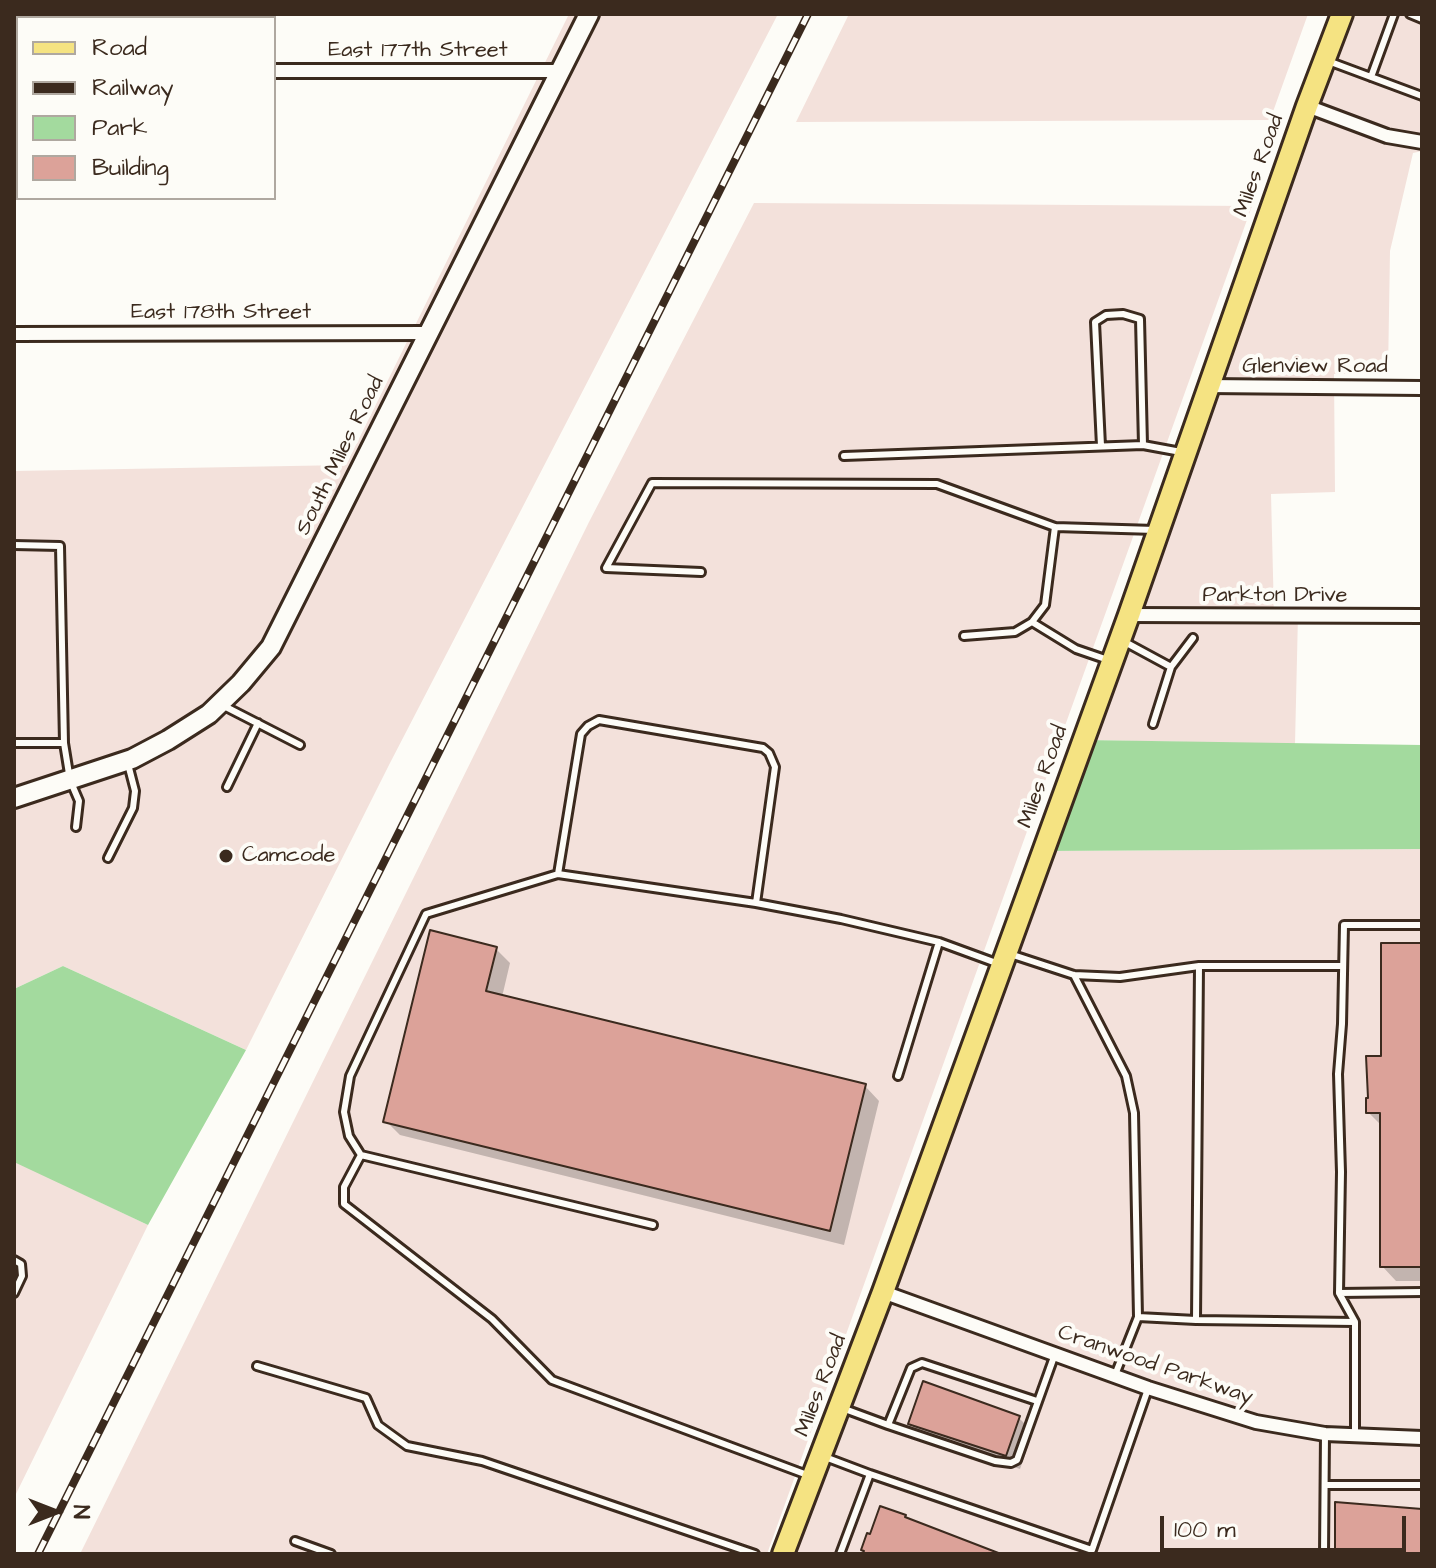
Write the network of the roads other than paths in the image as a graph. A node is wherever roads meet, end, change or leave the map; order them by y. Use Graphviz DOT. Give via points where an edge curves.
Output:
graph roads {
  1 [pos="589,14"];
  2 [pos="1342,14"];
  3 [pos="1394,14"];
  4 [pos="1410,14"];
  5 [pos="1422,19"];
  6 [pos="1325,60"];
  7 [pos="276,71"];
  8 [pos="561,71"];
  9 [pos="1371,77"];
  10 [pos="1422,96"];
  11 [pos="1307,106"];
  12 [pos="1422,142"];
  13 [pos="428,333"];
  14 [pos="14,334"];
  15 [pos="1207,386"];
  16 [pos="1422,388"];
  17 [pos="1143,445"];
  18 [pos="1101,446"];
  19 [pos="1185,453"];
  20 [pos="844,456"];
  21 [pos="1055,527"];
  22 [pos="1158,530"];
  23 [pos="14,545"];
  24 [pos="701,572"];
  25 [pos="1129,615"];
  26 [pos="1422,616"];
  27 [pos="1032,622"];
  28 [pos="964,636"];
  29 [pos="1193,638"];
  30 [pos="1120,640"];
  31 [pos="1112,661"];
  32 [pos="1171,667"];
  33 [pos="219,704"];
  34 [pos="258,723"];
  35 [pos="1153,724"];
  36 [pos="14,743"];
  37 [pos="64,743"];
  38 [pos="300,745"];
  39 [pos="127,760"];
  40 [pos="70,780"];
  41 [pos="227,787"];
  42 [pos="14,798"];
  43 [pos="76,827"];
  44 [pos="108,858"];
  45 [pos="558,874"];
  46 [pos="756,903"];
  47 [pos="1422,925"];
  48 [pos="939,942"];
  49 [pos="1004,959"];
  50 [pos="1199,966"];
  51 [pos="1343,966"];
  52 [pos="1074,975"];
  53 [pos="898,1076"];
  54 [pos="361,1155"];
  55 [pos="653,1225"];
  56 [pos="14,1260"];
  57 [pos="883,1292"];
  58 [pos="1422,1292"];
  59 [pos="14,1293"];
  60 [pos="1339,1293"];
  61 [pos="1138,1317"];
  62 [pos="1196,1320"];
  63 [pos="1355,1322"];
  64 [pos="1055,1354"];
  65 [pos="257,1366"];
  66 [pos="1115,1376"];
  67 [pos="1148,1388"];
  68 [pos="1037,1401"];
  69 [pos="839,1408"];
  70 [pos="888,1425"];
  71 [pos="1325,1434"];
  72 [pos="1355,1436"];
  73 [pos="1422,1438"];
  74 [pos="821,1455"];
  75 [pos="870,1474"];
  76 [pos="813,1478"];
  77 [pos="1325,1485"];
  78 [pos="1422,1485"];
  79 [pos="295,1541"];
  80 [pos="331,1554"];
  81 [pos="755,1554"];
  82 [pos="783,1554"];
  83 [pos="840,1554"];
  84 [pos="1324,1554"];
  1 -- 8 [label="street, South Miles Road"];
  2 -- 6 [label="main road, Miles Road"];
  3 -- 9 [label="lane"];
  4 -- 5 [label="lane"];
  6 -- 9 [label="lane"];
  6 -- 11 [label="main road, Miles Road"];
  7 -- 8 [label="street, East 177th Street"];
  8 -- 13 [label="street, South Miles Road"];
  9 -- 10 [label="lane"];
  11 -- 12 [label="street" via="1387,136"];
  11 -- 15 [label="main road, Miles Road"];
  13 -- 14 [label="street, East 178th Street"];
  13 -- 33 [label="street, South Miles Road" via="271,647"];
  15 -- 16 [label="street, Glenview Road"];
  15 -- 19 [label="main road, Miles Road"];
  17 -- 18 [label="lane"];
  17 -- 18 [label="lane" via="1140,319 1123,314 1095,322"];
  17 -- 19 [label="lane"];
  18 -- 20 [label="lane"];
  19 -- 22 [label="main road, Miles Road"];
  21 -- 22 [label="lane"];
  21 -- 24 [label="lane" via="937,484 652,483 606,568"];
  21 -- 27 [label="lane" via="1045,605"];
  22 -- 25 [label="main road, Miles Road"];
  23 -- 37 [label="lane" via="60,546"];
  25 -- 26 [label="street, Parkton Drive"];
  25 -- 30 [label="main road, Miles Road"];
  27 -- 28 [label="lane" via="1015,632"];
  27 -- 31 [label="lane" via="1076,649"];
  29 -- 32 [label="lane"];
  30 -- 31 [label="main road, Miles Road"];
  30 -- 32 [label="lane"];
  31 -- 49 [label="main road, Miles Road"];
  32 -- 35 [label="lane"];
  33 -- 34 [label="lane"];
  33 -- 39 [label="street, South Miles Road" via="168,740"];
  34 -- 38 [label="lane"];
  34 -- 41 [label="lane"];
  36 -- 37 [label="lane"];
  37 -- 40 [label="lane"];
  39 -- 40 [label="street, South Miles Road"];
  39 -- 44 [label="lane" via="135,791 133,808"];
  40 -- 42 [label="street, South Miles Road"];
  40 -- 43 [label="lane" via="79,801"];
  45 -- 46 [label="lane"];
  45 -- 46 [label="lane" via="581,734 599,720 769,753 775,767"];
  45 -- 54 [label="lane" via="426,914 350,1076 344,1112 349,1136"];
  46 -- 48 [label="lane"];
  47 -- 51 [label="lane" via="1344,925"];
  48 -- 49 [label="lane"];
  48 -- 53 [label="lane"];
  49 -- 52 [label="lane"];
  49 -- 57 [label="main road, Miles Road"];
  50 -- 51 [label="lane"];
  50 -- 52 [label="lane" via="1120,977"];
  50 -- 62 [label="lane"];
  51 -- 60 [label="lane"];
  52 -- 61 [label="lane" via="1126,1076 1134,1113"];
  54 -- 55 [label="lane"];
  54 -- 76 [label="lane" via="344,1187 344,1204 492,1319 552,1380"];
  56 -- 59 [label="lane" via="21,1264 22,1276"];
  57 -- 64 [label="street, Cranwood Parkway"];
  57 -- 69 [label="main road, Miles Road"];
  58 -- 60 [label="lane"];
  60 -- 63 [label="lane"];
  61 -- 62 [label="lane"];
  61 -- 66 [label="lane"];
  62 -- 63 [label="lane"];
  63 -- 72 [label="lane"];
  64 -- 66 [label="street, Cranwood Parkway"];
  64 -- 68 [label="lane"];
  65 -- 81 [label="lane" via="366,1398 378,1425 407,1446 482,1461"];
  66 -- 67 [label="street, Cranwood Parkway"];
  67 -- 71 [label="street, Cranwood Parkway" via="1256,1422"];
  67 -- 75 [label="lane" via="1092,1550"];
  68 -- 70 [label="lane" via="922,1363 911,1368"];
  68 -- 70 [label="lane" via="1017,1460 1011,1463"];
  69 -- 70 [label="lane"];
  69 -- 74 [label="main road, Miles Road"];
  71 -- 72 [label="street, Cranwood Parkway"];
  71 -- 77 [label="lane"];
  72 -- 73 [label="street, Cranwood Parkway"];
  74 -- 75 [label="lane"];
  74 -- 76 [label="main road, Miles Road"];
  75 -- 83 [label="lane"];
  76 -- 82 [label="main road, Miles Road"];
  77 -- 78 [label="lane"];
  77 -- 84 [label="lane"];
  79 -- 80 [label="lane"];
}
